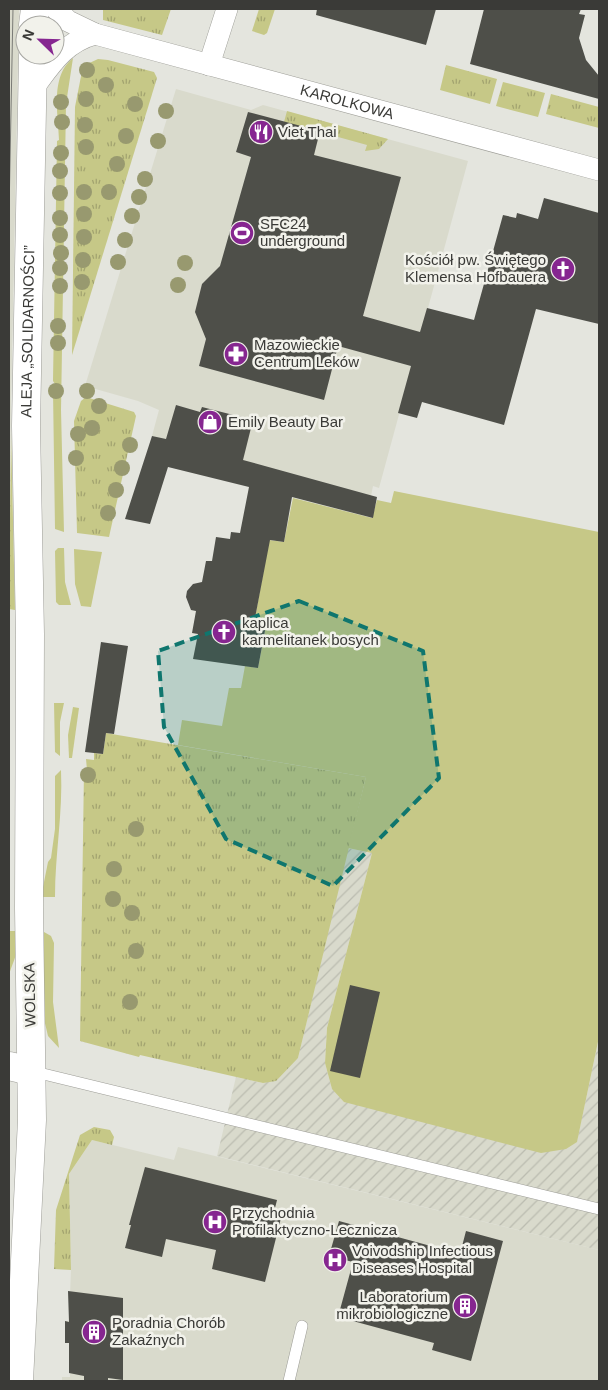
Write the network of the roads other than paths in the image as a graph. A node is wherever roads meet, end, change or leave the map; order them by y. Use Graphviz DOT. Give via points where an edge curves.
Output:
graph roads {
  1 [pos="56,9"];
  2 [pos="227,9"];
  3 [pos="95,34"];
  4 [pos="33,65"];
  5 [pos="209,65"];
  6 [pos="32,90"];
  7 [pos="599,170"];
  8 [pos="30,609"];
  9 [pos="20,1068"];
  10 [pos="599,1209"];
  11 [pos="302,1326"];
  12 [pos="19,1381"];
  13 [pos="289,1381"];
  1 -- 3 [label="street, KAROLKOWA" via="68,21"];
  2 -- 5 [label="street"];
  3 -- 5 [label="street, KAROLKOWA"];
  3 -- 6 [label="street" via="61,52"];
  4 -- 6 [label="main road, ALEJA „SOLIDARNOŚCI”"];
  5 -- 7 [label="street, KAROLKOWA"];
  6 -- 8 [label="main road, ALEJA „SOLIDARNOŚCI”" via="26,426"];
  8 -- 9 [label="main road, WOLSKA" via="29,908"];
  9 -- 10 [label="lane"];
  9 -- 12 [label="main road, WOLSKA" via="32,1120"];
  11 -- 13 [label="lane"];
}
